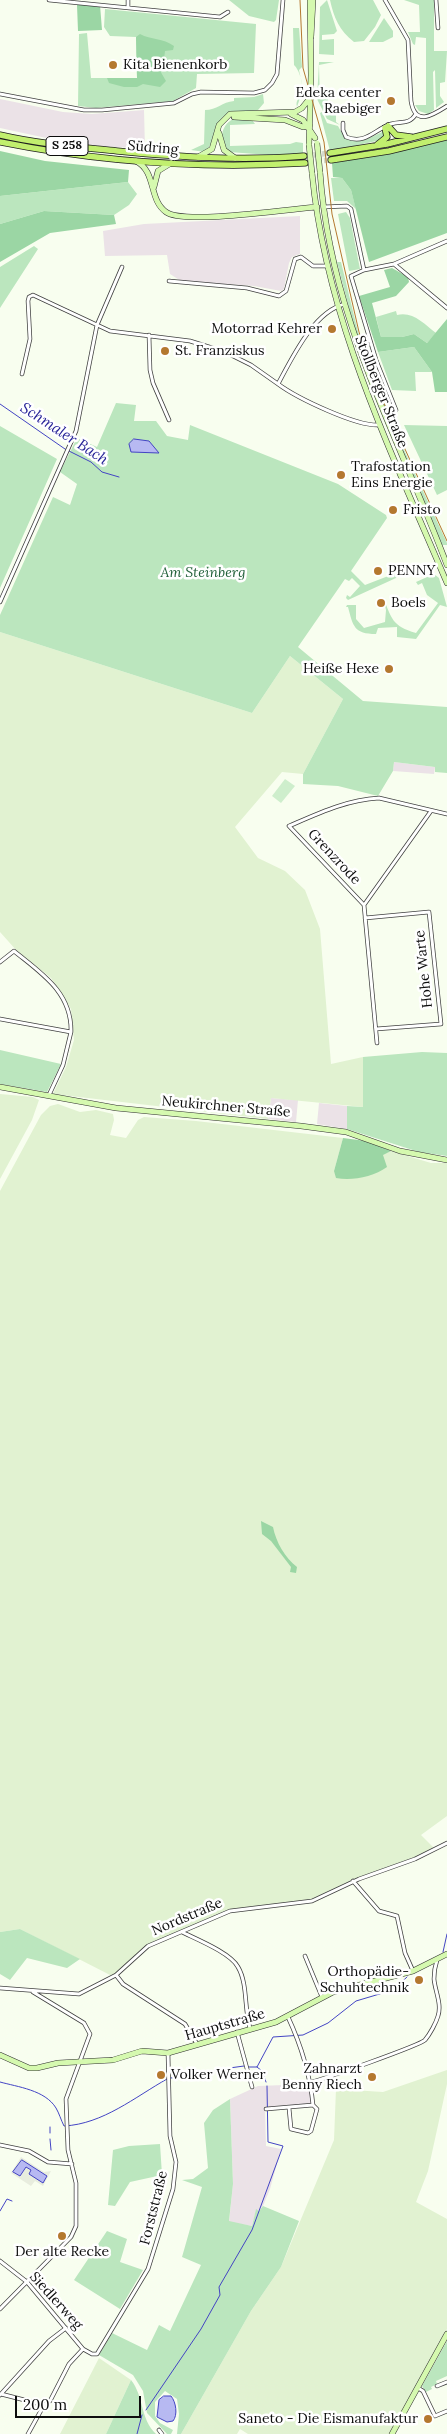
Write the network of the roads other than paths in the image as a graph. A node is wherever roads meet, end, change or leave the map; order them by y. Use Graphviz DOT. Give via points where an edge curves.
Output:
graph roads {
  1 [pos="49,0"];
  2 [pos="128,0"];
  3 [pos="283,0"];
  4 [pos="312,0"];
  5 [pos="385,0"];
  6 [pos="436,0"];
  7 [pos="128,7"];
  8 [pos="228,12"];
  9 [pos="438,28"];
  10 [pos="0,94"];
  11 [pos="310,98"];
  12 [pos="447,106"];
  13 [pos="286,113"];
  14 [pos="416,114"];
  15 [pos="343,123"];
  16 [pos="310,124"];
  17 [pos="297,125"];
  18 [pos="386,127"];
  19 [pos="447,130"];
  20 [pos="0,135"];
  21 [pos="418,137"];
  22 [pos="447,137"];
  23 [pos="0,142"];
  24 [pos="309,143"];
  25 [pos="370,147"];
  26 [pos="197,158"];
  27 [pos="238,159"];
  28 [pos="134,160"];
  29 [pos="172,163"];
  30 [pos="155,192"];
  31 [pos="315,207"];
  32 [pos="322,207"];
  33 [pos="447,241"];
  34 [pos="394,264"];
  35 [pos="327,266"];
  36 [pos="122,267"];
  37 [pos="364,270"];
  38 [pos="169,281"];
  39 [pos="345,304"];
  40 [pos="338,306"];
  41 [pos="447,308"];
  42 [pos="98,325"];
  43 [pos="149,335"];
  44 [pos="22,374"];
  45 [pos="278,384"];
  46 [pos="396,410"];
  47 [pos="169,420"];
  48 [pos="380,425"];
  49 [pos="447,563"];
  50 [pos="439,564"];
  51 [pos="447,583"];
  52 [pos="0,602"];
  53 [pos="430,811"];
  54 [pos="447,814"];
  55 [pos="364,905"];
  56 [pos="365,918"];
  57 [pos="0,962"];
  58 [pos="0,1019"];
  59 [pos="376,1029"];
  60 [pos="70,1032"];
  61 [pos="377,1044"];
  62 [pos="0,1087"];
  63 [pos="48,1096"];
  64 [pos="447,1160"];
  65 [pos="447,1843"];
  66 [pos="353,1882"];
  67 [pos="182,1932"];
  68 [pos="447,1954"];
  69 [pos="305,1956"];
  70 [pos="437,1959"];
  71 [pos="413,1971"];
  72 [pos="116,1975"];
  73 [pos="0,1988"];
  74 [pos="30,1990"];
  75 [pos="322,1997"];
  76 [pos="288,2017"];
  77 [pos="250,2028"];
  78 [pos="237,2032"];
  79 [pos="197,2044"];
  80 [pos="168,2053"];
  81 [pos="0,2055"];
  82 [pos="78,2063"];
  83 [pos="310,2082"];
  84 [pos="252,2087"];
  85 [pos="313,2105"];
  86 [pos="288,2108"];
  87 [pos="268,2109"];
  88 [pos="0,2144"];
  89 [pos="72,2164"];
  90 [pos="0,2261"];
  91 [pos="27,2282"];
  92 [pos="0,2309"];
  93 [pos="66,2328"];
  94 [pos="447,2334"];
  95 [pos="83,2349"];
  96 [pos="97,2354"];
  97 [pos="447,2382"];
  98 [pos="436,2386"];
  99 [pos="418,2388"];
  100 [pos="1,2394"];
  101 [pos="44,2405"];
  102 [pos="447,2411"];
  103 [pos="159,2430"];
  104 [pos="28,2434"];
  105 [pos="162,2434"];
  106 [pos="392,2434"];
  1 -- 7 [label="street"];
  2 -- 7 [label="street"];
  3 -- 10 [label="street" via="277,74 269,87 260,92 201,92 174,103 102,110 84,110"];
  4 -- 11 [label="main road, Stollberger Straße"];
  5 -- 14 [label="street" via="408,40 411,101"];
  6 -- 9 [label="street"];
  7 -- 8 [label="street" via="220,17"];
  11 -- 13 [label="main road" via="298,111"];
  11 -- 16 [label="main road, Stollberger Straße"];
  12 -- 14 [label="street" via="431,116"];
  13 -- 16 [label="main road"];
  13 -- 26 [label="main road" via="230,114 219,125 212,148"];
  14 -- 18 [label="street" via="409,122"];
  15 -- 18 [label="street" via="344,134 350,138 365,138"];
  16 -- 17 [label="main road"];
  16 -- 24 [label="main road, Stollberger Straße"];
  16 -- 32 [label="main road, Stollberger Straße, bridge" via="316,141"];
  17 -- 24 [label="main road"];
  17 -- 27 [label="main road" via="285,120 240,116 228,119 219,130 220,141 224,150"];
  18 -- 21 [label="main road" via="396,135"];
  18 -- 25 [label="main road" via="387,137"];
  19 -- 21 [label="main road"];
  20 -- 26 [label="main road, Südring / S 258" via="48,144"];
  21 -- 25 [label="main road"];
  22 -- 25 [label="main road" via="389,151 331,157"];
  23 -- 28 [label="main road, Südring / S 258" via="47,151"];
  24 -- 31 [label="main road, Stollberger Straße, bridge"];
  26 -- 27 [label="main road, Südring / S 258"];
  27 -- 29 [label="main road, Südring / S 258" via="304,159 245,166"];
  28 -- 29 [label="main road, Südring / S 258"];
  28 -- 30 [label="main road" via="146,168"];
  29 -- 30 [label="main road" via="158,171"];
  30 -- 31 [label="main road" via="165,212 173,216 198,217"];
  31 -- 32 [label="main road"];
  31 -- 35 [label="main road, Stollberger Straße"];
  32 -- 37 [label="street" via="347,206 351,209"];
  32 -- 39 [label="main road, Stollberger Straße"];
  33 -- 34 [label="street"];
  34 -- 37 [label="street"];
  34 -- 41 [label="street"];
  35 -- 38 [label="street" via="313,266 301,257 295,259 286,290 279,296 237,286"];
  35 -- 40 [label="main road, Stollberger Straße"];
  36 -- 42 [label="street"];
  37 -- 46 [label="street, Stollberger Straße" via="351,278 376,360"];
  39 -- 40 [label="street"];
  39 -- 49 [label="main road, Stollberger Straße" via="384,417"];
  40 -- 45 [label="street" via="332,308 299,344"];
  40 -- 48 [label="main road, Stollberger Straße" via="354,360"];
  42 -- 43 [label="street" via="125,334"];
  42 -- 44 [label="street" via="31,296 27,316 30,338"];
  42 -- 52 [label="street" via="76,431"];
  43 -- 45 [label="street" via="190,341 225,352"];
  43 -- 47 [label="street" via="153,383"];
  45 -- 48 [label="street" via="305,402"];
  48 -- 50 [label="main road, Stollberger Straße"];
  49 -- 50 [label="main road"];
  50 -- 51 [label="main road, Stollberger Straße"];
  53 -- 54 [label="street"];
  53 -- 55 [label="street"];
  53 -- 55 [label="street, Grenzrode" via="379,798 340,804 289,826"];
  55 -- 56 [label="street"];
  56 -- 59 [label="street"];
  56 -- 59 [label="street, Hohe Warte" via="429,912 441,1024"];
  57 -- 60 [label="street" via="14,951 49,980 66,1002"];
  58 -- 60 [label="street"];
  59 -- 61 [label="street"];
  60 -- 63 [label="street" via="63,1065"];
  62 -- 63 [label="main road, Neukirchner Straße"];
  63 -- 64 [label="main road, Neukirchner Straße" via="116,1108 346,1132 423,1157"];
  65 -- 66 [label="street, Nordstraße" via="415,1859"];
  66 -- 67 [label="street, Nordstraße" via="312,1901 230,1911"];
  66 -- 71 [label="street" via="379,1910 397,1916 405,1953"];
  67 -- 72 [label="street, Nordstraße" via="148,1946"];
  67 -- 77 [label="street" via="237,1965"];
  68 -- 70 [label="main road, Hauptstraße"];
  69 -- 75 [label="street"];
  70 -- 71 [label="main road, Hauptstraße"];
  70 -- 83 [label="street" via="434,1976 440,2010 425,2039 333,2077"];
  71 -- 75 [label="main road, Hauptstraße"];
  72 -- 74 [label="street, Nordstraße" via="79,1994"];
  72 -- 79 [label="street" via="123,1984 185,2024"];
  73 -- 74 [label="street, Nordstraße"];
  74 -- 82 [label="street" via="87,2026 89,2038"];
  75 -- 76 [label="main road, Hauptstraße"];
  76 -- 77 [label="main road, Hauptstraße"];
  76 -- 83 [label="street"];
  77 -- 78 [label="main road, Hauptstraße"];
  78 -- 79 [label="main road, Hauptstraße"];
  78 -- 84 [label="street"];
  79 -- 80 [label="main road, Hauptstraße"];
  80 -- 82 [label="main road, Hauptstraße" via="142,2051 113,2060"];
  80 -- 96 [label="street, Forststraße" via="170,2136 176,2162 173,2189 148,2269"];
  81 -- 82 [label="main road, Hauptstraße" via="29,2068"];
  82 -- 89 [label="street" via="66,2099 68,2150"];
  83 -- 85 [label="street"];
  85 -- 86 [label="street"];
  85 -- 86 [label="street" via="317,2109 310,2132 291,2129"];
  86 -- 87 [label="street"];
  88 -- 89 [label="street" via="29,2151 48,2162"];
  89 -- 91 [label="street" via="77,2214 74,2232"];
  90 -- 91 [label="street, Siedlerweg"];
  91 -- 92 [label="street"];
  91 -- 93 [label="street, Siedlerweg"];
  93 -- 95 [label="street, Siedlerweg"];
  93 -- 100 [label="street" via="49,2341"];
  94 -- 99 [label="main road"];
  95 -- 96 [label="street, Siedlerweg"];
  95 -- 101 [label="street" via="69,2364 48,2404"];
  97 -- 98 [label="street"];
  99 -- 102 [label="street" via="423,2391 435,2416"];
  99 -- 106 [label="main road"];
  100 -- 101 [label="street"];
  101 -- 104 [label="street"];
  103 -- 105 [label="street"];
}
